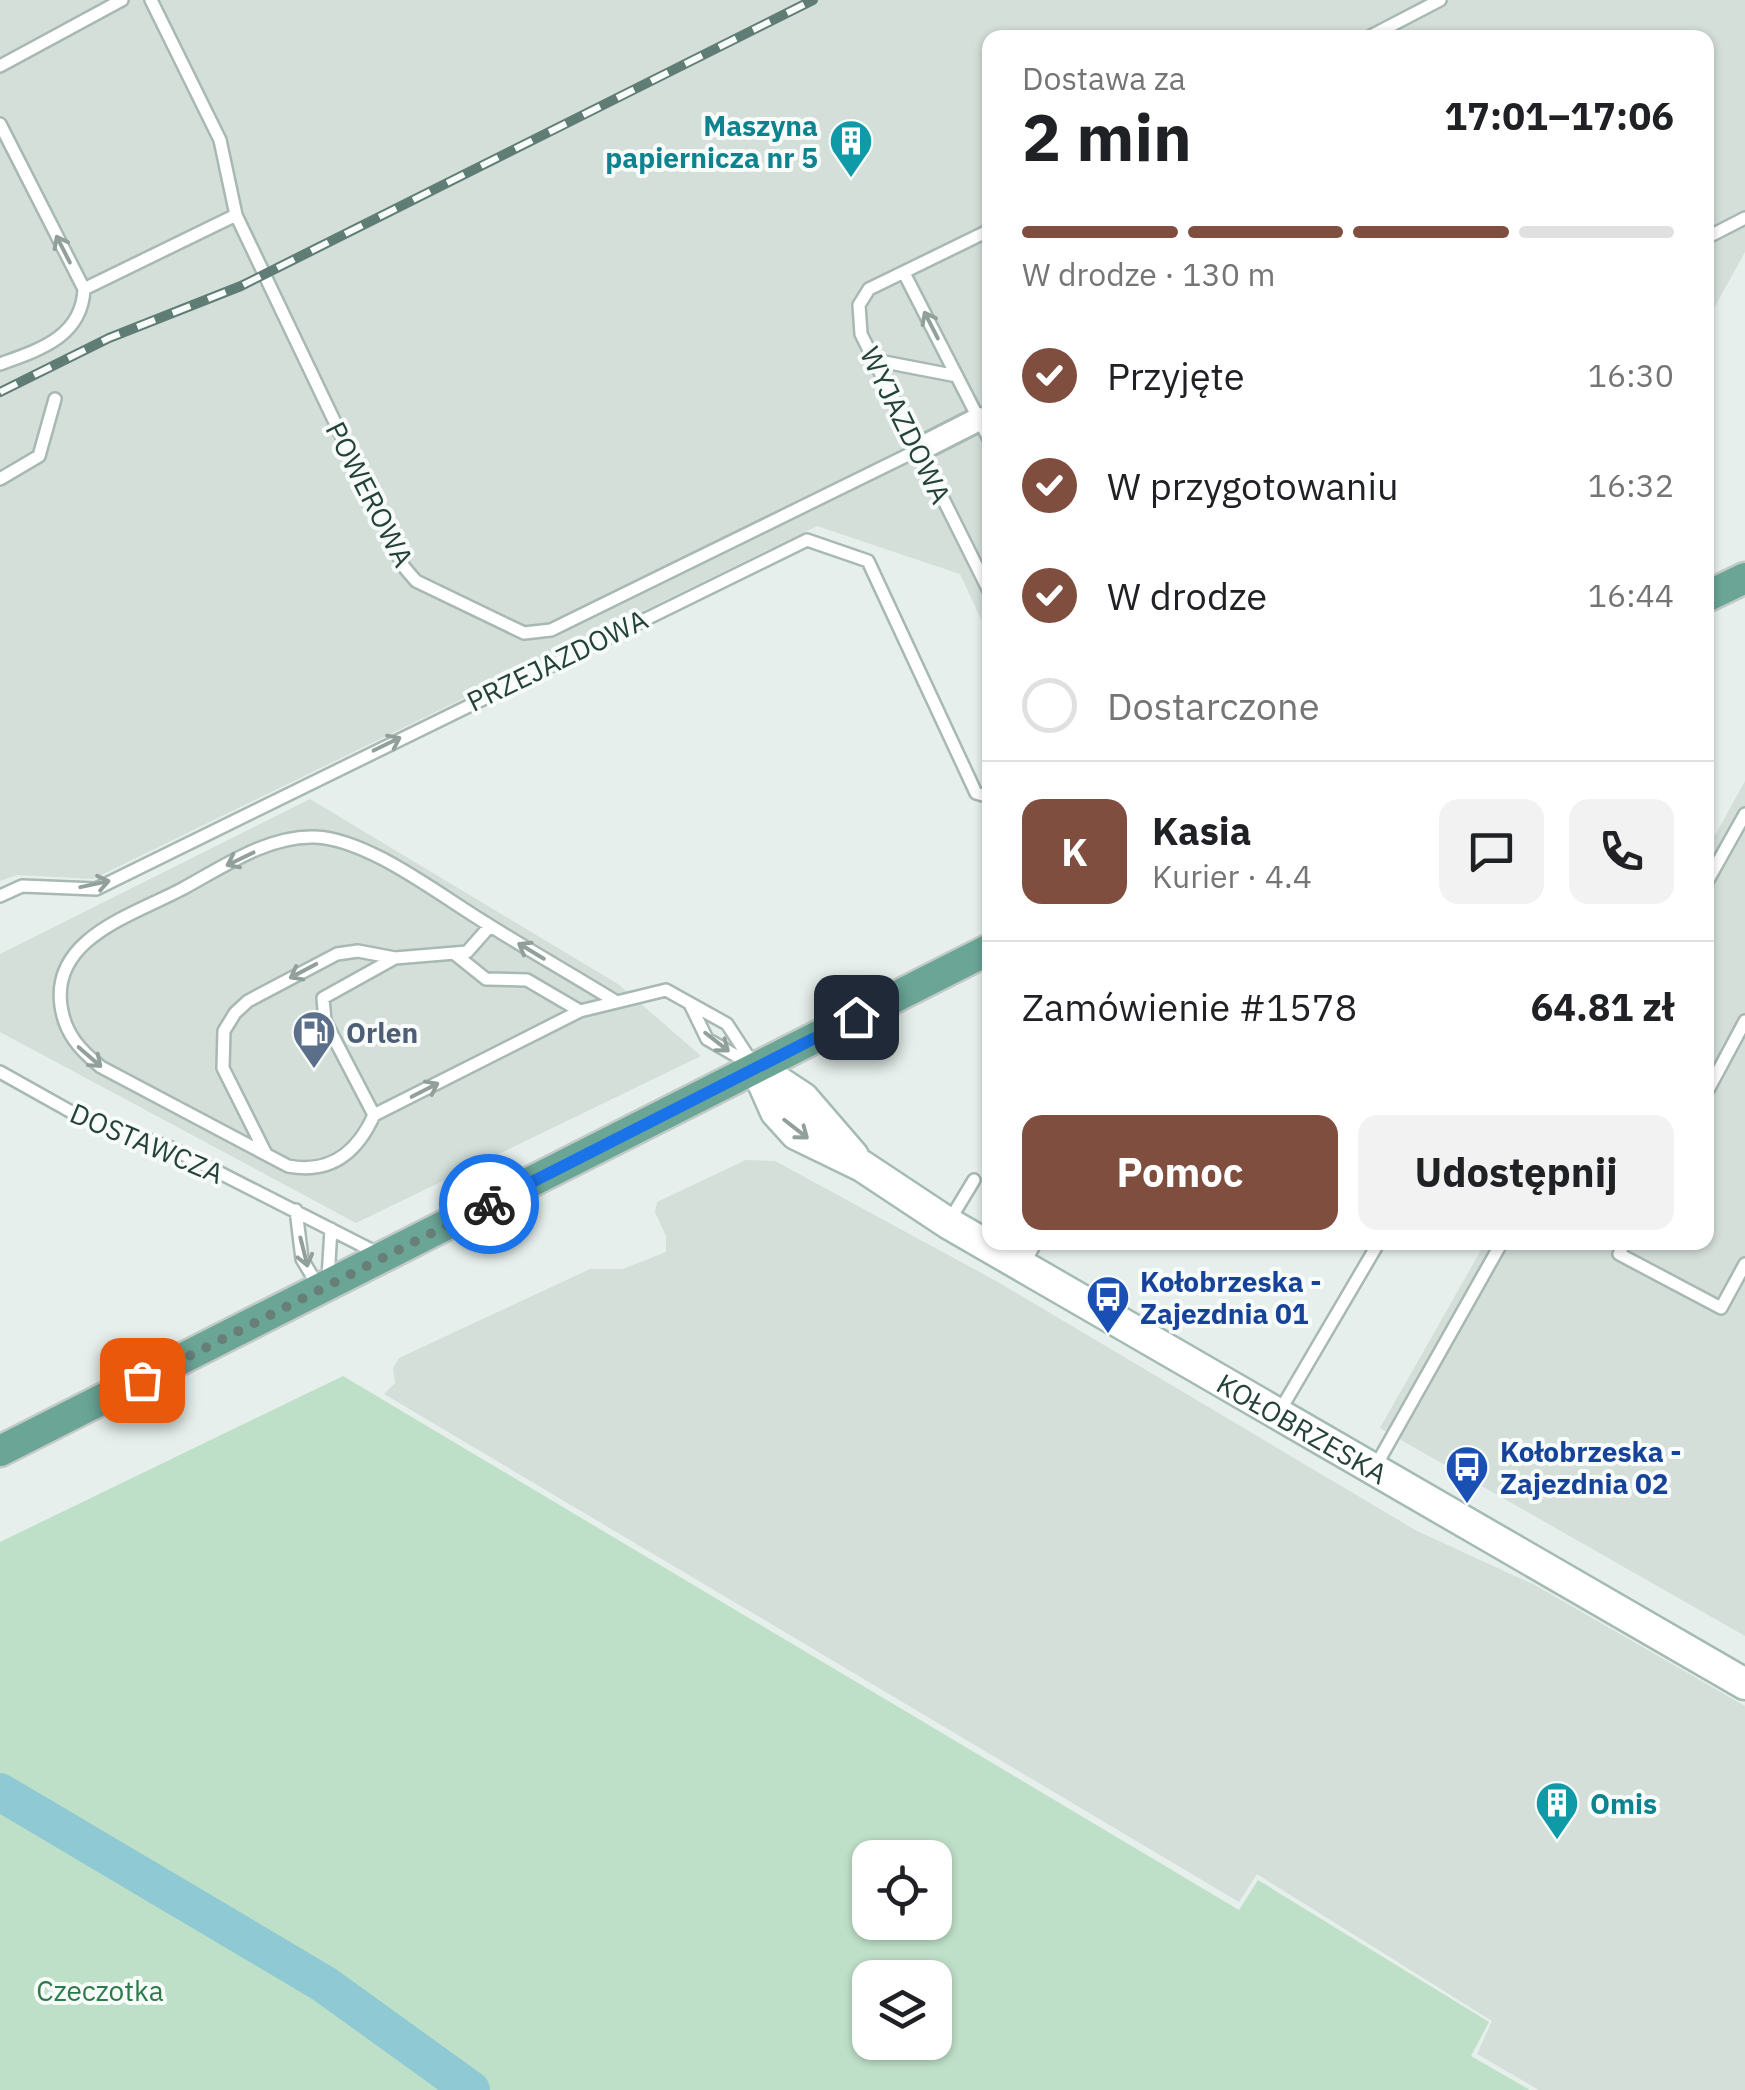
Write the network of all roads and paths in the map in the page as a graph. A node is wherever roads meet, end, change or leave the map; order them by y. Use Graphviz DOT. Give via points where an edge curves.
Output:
graph roads {
  1 [pos="122,0"];
  2 [pos="150,0"];
  3 [pos="1440,0"];
  4 [pos="1382,30"];
  5 [pos="0,66"];
  6 [pos="0,124"];
  7 [pos="236,215"];
  8 [pos="1745,218"];
  9 [pos="982,234"];
  10 [pos="1714,234"];
  11 [pos="904,274"];
  12 [pos="84,289"];
  13 [pos="874,360"];
  14 [pos="0,364"];
  15 [pos="957,376"];
  16 [pos="55,399"];
  17 [pos="979,420"];
  18 [pos="982,426"];
  19 [pos="918,450"];
  20 [pos="0,479"];
  21 [pos="982,576"];
  22 [pos="1745,578"];
  23 [pos="1714,593"];
  24 [pos="982,795"];
  25 [pos="1745,814"];
  26 [pos="1714,869"];
  27 [pos="0,896"];
  28 [pos="490,926"];
  29 [pos="982,954"];
  30 [pos="456,955"];
  31 [pos="395,958"];
  32 [pos="614,1000"];
  33 [pos="690,1004"];
  34 [pos="580,1011"];
  35 [pos="1745,1021"];
  36 [pos="756,1067"];
  37 [pos="0,1072"];
  38 [pos="1714,1079"];
  39 [pos="374,1116"];
  40 [pos="267,1155"];
  41 [pos="974,1180"];
  42 [pos="296,1210"];
  43 [pos="948,1222"];
  44 [pos="331,1228"];
  45 [pos="982,1235"];
  46 [pos="1373,1250"];
  47 [pos="1497,1250"];
  48 [pos="1621,1250"];
  49 [pos="1030,1254"];
  50 [pos="385,1257"];
  51 [pos="1745,1264"];
  52 [pos="321,1290"];
  53 [pos="1278,1414"];
  54 [pos="2,1446"];
  55 [pos="1374,1469"];
  56 [pos="1745,1684"];
  1 -- 5 [label="lane"];
  2 -- 7 [label="lane, POWEROWA" via="220,140"];
  3 -- 4 [label="lane"];
  12 -- 6 [label="lane, one-way"];
  7 -- 12 [label="lane"];
  7 -- 19 [label="lane, POWEROWA" via="404,567 416,581 524,633 551,630"];
  8 -- 10 [label="lane"];
  9 -- 11 [label="lane"];
  11 -- 13 [label="lane, WYJAZDOWA" via="869,289 859,304 861,334"];
  15 -- 11 [label="lane, one-way"];
  12 -- 14 [label="lane" via="72,328"];
  13 -- 15 [label="lane"];
  13 -- 19 [label="lane, WYJAZDOWA"];
  15 -- 17 [label="lane"];
  16 -- 20 [label="lane" via="39,456"];
  17 -- 18 [label="lane"];
  17 -- 19 [label="street, POWEROWA"];
  19 -- 21 [label="lane, WYJAZDOWA"];
  22 -- 23 [label="main road"];
  27 -- 24 [label="lane, PRZEJAZDOWA, one-way" via="22,886 96,888 807,540 868,561"];
  25 -- 26 [label="lane"];
  28 -- 30 [label="lane" via="474,948"];
  32 -- 28 [label="lane, one-way"];
  28 -- 40 [label="lane, one-way" via="350,844 292,838 239,859 73,952 62,969 60,998 64,1024 80,1051"];
  29 -- 36 [label="main road"];
  30 -- 31 [label="lane"];
  30 -- 34 [label="lane" via="486,978 527,980"];
  31 -- 39 [label="lane" via="320,1004"];
  31 -- 40 [label="lane, one-way" via="358,950 337,954 235,1013 224,1031 223,1068"];
  32 -- 33 [label="lane" via="666,990"];
  32 -- 34 [label="lane"];
  33 -- 36 [label="lane" via="728,1024"];
  33 -- 36 [label="lane, one-way" via="707,1039"];
  39 -- 34 [label="lane, one-way"];
  35 -- 38 [label="lane"];
  36 -- 43 [label="street, KOŁOBRZESKA" via="803,1098 862,1166"];
  36 -- 50 [label="main road"];
  37 -- 42 [label="lane, DOSTAWCZA" via="75,1114 171,1148"];
  39 -- 40 [label="lane" via="358,1144 320,1168 288,1166"];
  41 -- 43 [label="lane"];
  42 -- 44 [label="lane, DOSTAWCZA"];
  42 -- 52 [label="lane, one-way" via="302,1260"];
  43 -- 45 [label="street, KOŁOBRZESKA"];
  44 -- 50 [label="lane, DOSTAWCZA"];
  44 -- 52 [label="lane" via="332,1260"];
  46 -- 53 [label="lane"];
  47 -- 55 [label="lane"];
  48 -- 51 [label="lane" via="1721,1308"];
  49 -- 53 [label="street, KOŁOBRZESKA"];
  50 -- 52 [label="main road"];
  52 -- 54 [label="main road"];
  53 -- 55 [label="street, KOŁOBRZESKA"];
  55 -- 56 [label="street, KOŁOBRZESKA"];
}
